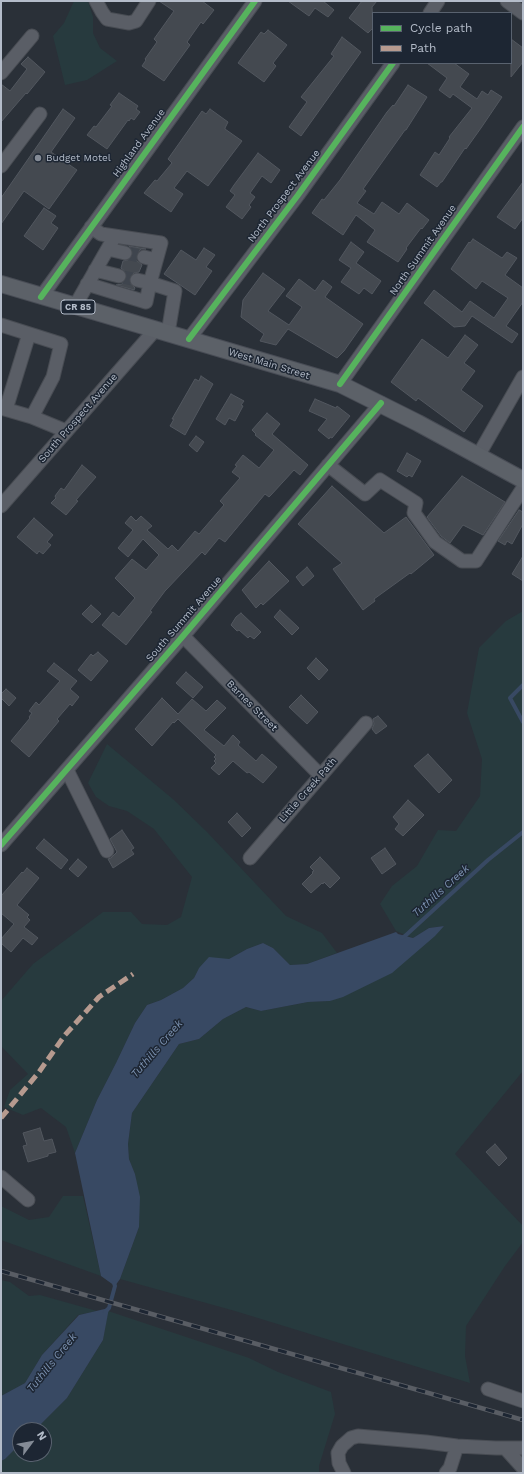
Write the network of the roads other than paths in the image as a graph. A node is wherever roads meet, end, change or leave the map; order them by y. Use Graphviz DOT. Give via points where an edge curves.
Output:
graph roads {
  1 [pos="96,1"];
  2 [pos="149,1"];
  3 [pos="255,1"];
  4 [pos="438,1"];
  5 [pos="507,1"];
  6 [pos="431,12"];
  7 [pos="523,13"];
  8 [pos="32,36"];
  9 [pos="392,64"];
  10 [pos="1,73"];
  11 [pos="40,114"];
  12 [pos="523,127"];
  13 [pos="1,166"];
  14 [pos="91,228"];
  15 [pos="116,236"];
  16 [pos="108,249"];
  17 [pos="125,253"];
  18 [pos="95,270"];
  19 [pos="119,276"];
  20 [pos="137,280"];
  21 [pos="150,283"];
  22 [pos="1,284"];
  23 [pos="87,284"];
  24 [pos="41,297"];
  25 [pos="74,306"];
  26 [pos="1,325"];
  27 [pos="161,332"];
  28 [pos="29,334"];
  29 [pos="189,339"];
  30 [pos="523,376"];
  31 [pos="340,384"];
  32 [pos="381,403"];
  33 [pos="3,409"];
  34 [pos="32,417"];
  35 [pos="66,431"];
  36 [pos="478,456"];
  37 [pos="328,465"];
  38 [pos="523,480"];
  39 [pos="523,488"];
  40 [pos="1,506"];
  41 [pos="183,636"];
  42 [pos="366,723"];
  43 [pos="67,770"];
  44 [pos="321,776"];
  45 [pos="1,845"];
  46 [pos="107,851"];
  47 [pos="250,858"];
  48 [pos="1,1177"];
  49 [pos="28,1200"];
  50 [pos="488,1390"];
  51 [pos="523,1401"];
  52 [pos="457,1446"];
  53 [pos="505,1448"];
  54 [pos="523,1448"];
  55 [pos="523,1468"];
  56 [pos="344,1473"];
  57 [pos="446,1473"];
  1 -- 2 [label="street" via="107,19 129,23 136,20"];
  3 -- 14 [label="street, Highland Avenue"];
  4 -- 6 [label="street"];
  5 -- 7 [label="street"];
  8 -- 10 [label="street"];
  9 -- 29 [label="street, North Prospect Avenue" via="298,195"];
  11 -- 13 [label="street"];
  12 -- 31 [label="street, North Summit Avenue"];
  14 -- 15 [label="street" via="101,234"];
  14 -- 24 [label="street, Highland Avenue"];
  15 -- 16 [label="street"];
  15 -- 21 [label="street" via="161,243 150,258"];
  16 -- 17 [label="street"];
  16 -- 18 [label="street"];
  18 -- 19 [label="street"];
  18 -- 23 [label="street"];
  20 -- 21 [label="street"];
  21 -- 23 [label="street" via="146,302"];
  21 -- 27 [label="street" via="175,291"];
  22 -- 24 [label="main road, West Main Street / CR 85"];
  23 -- 25 [label="street"];
  24 -- 25 [label="main road, West Main Street / CR 85"];
  25 -- 27 [label="main road, West Main Street / CR 85"];
  26 -- 28 [label="street"];
  27 -- 29 [label="main road, West Main Street / CR 85"];
  27 -- 35 [label="street, South Prospect Avenue"];
  28 -- 33 [label="street"];
  28 -- 34 [label="street" via="61,344 53,377"];
  29 -- 31 [label="main road, West Main Street / CR 85"];
  30 -- 36 [label="street"];
  31 -- 32 [label="main road, West Main Street / CR 85"];
  32 -- 36 [label="main road, West Main Street / CR 85"];
  32 -- 37 [label="street, South Summit Avenue"];
  33 -- 34 [label="street"];
  34 -- 35 [label="street"];
  35 -- 40 [label="street, South Prospect Avenue"];
  36 -- 38 [label="main road, West Main Street / CR 85"];
  37 -- 39 [label="street" via="365,494 380,480 416,503 414,513 435,542 462,561 476,561"];
  37 -- 41 [label="street, South Summit Avenue"];
  41 -- 43 [label="street, South Summit Avenue"];
  41 -- 44 [label="street, Barnes Street"];
  42 -- 44 [label="street, Little Creek Path"];
  43 -- 45 [label="street, South Summit Avenue"];
  43 -- 46 [label="street"];
  44 -- 47 [label="street, Little Creek Path"];
  48 -- 49 [label="street"];
  50 -- 51 [label="street"];
  52 -- 53 [label="street"];
  52 -- 56 [label="street" via="358,1436 351,1438 338,1453"];
  52 -- 57 [label="street"];
  53 -- 54 [label="street"];
  53 -- 55 [label="street"];
}
